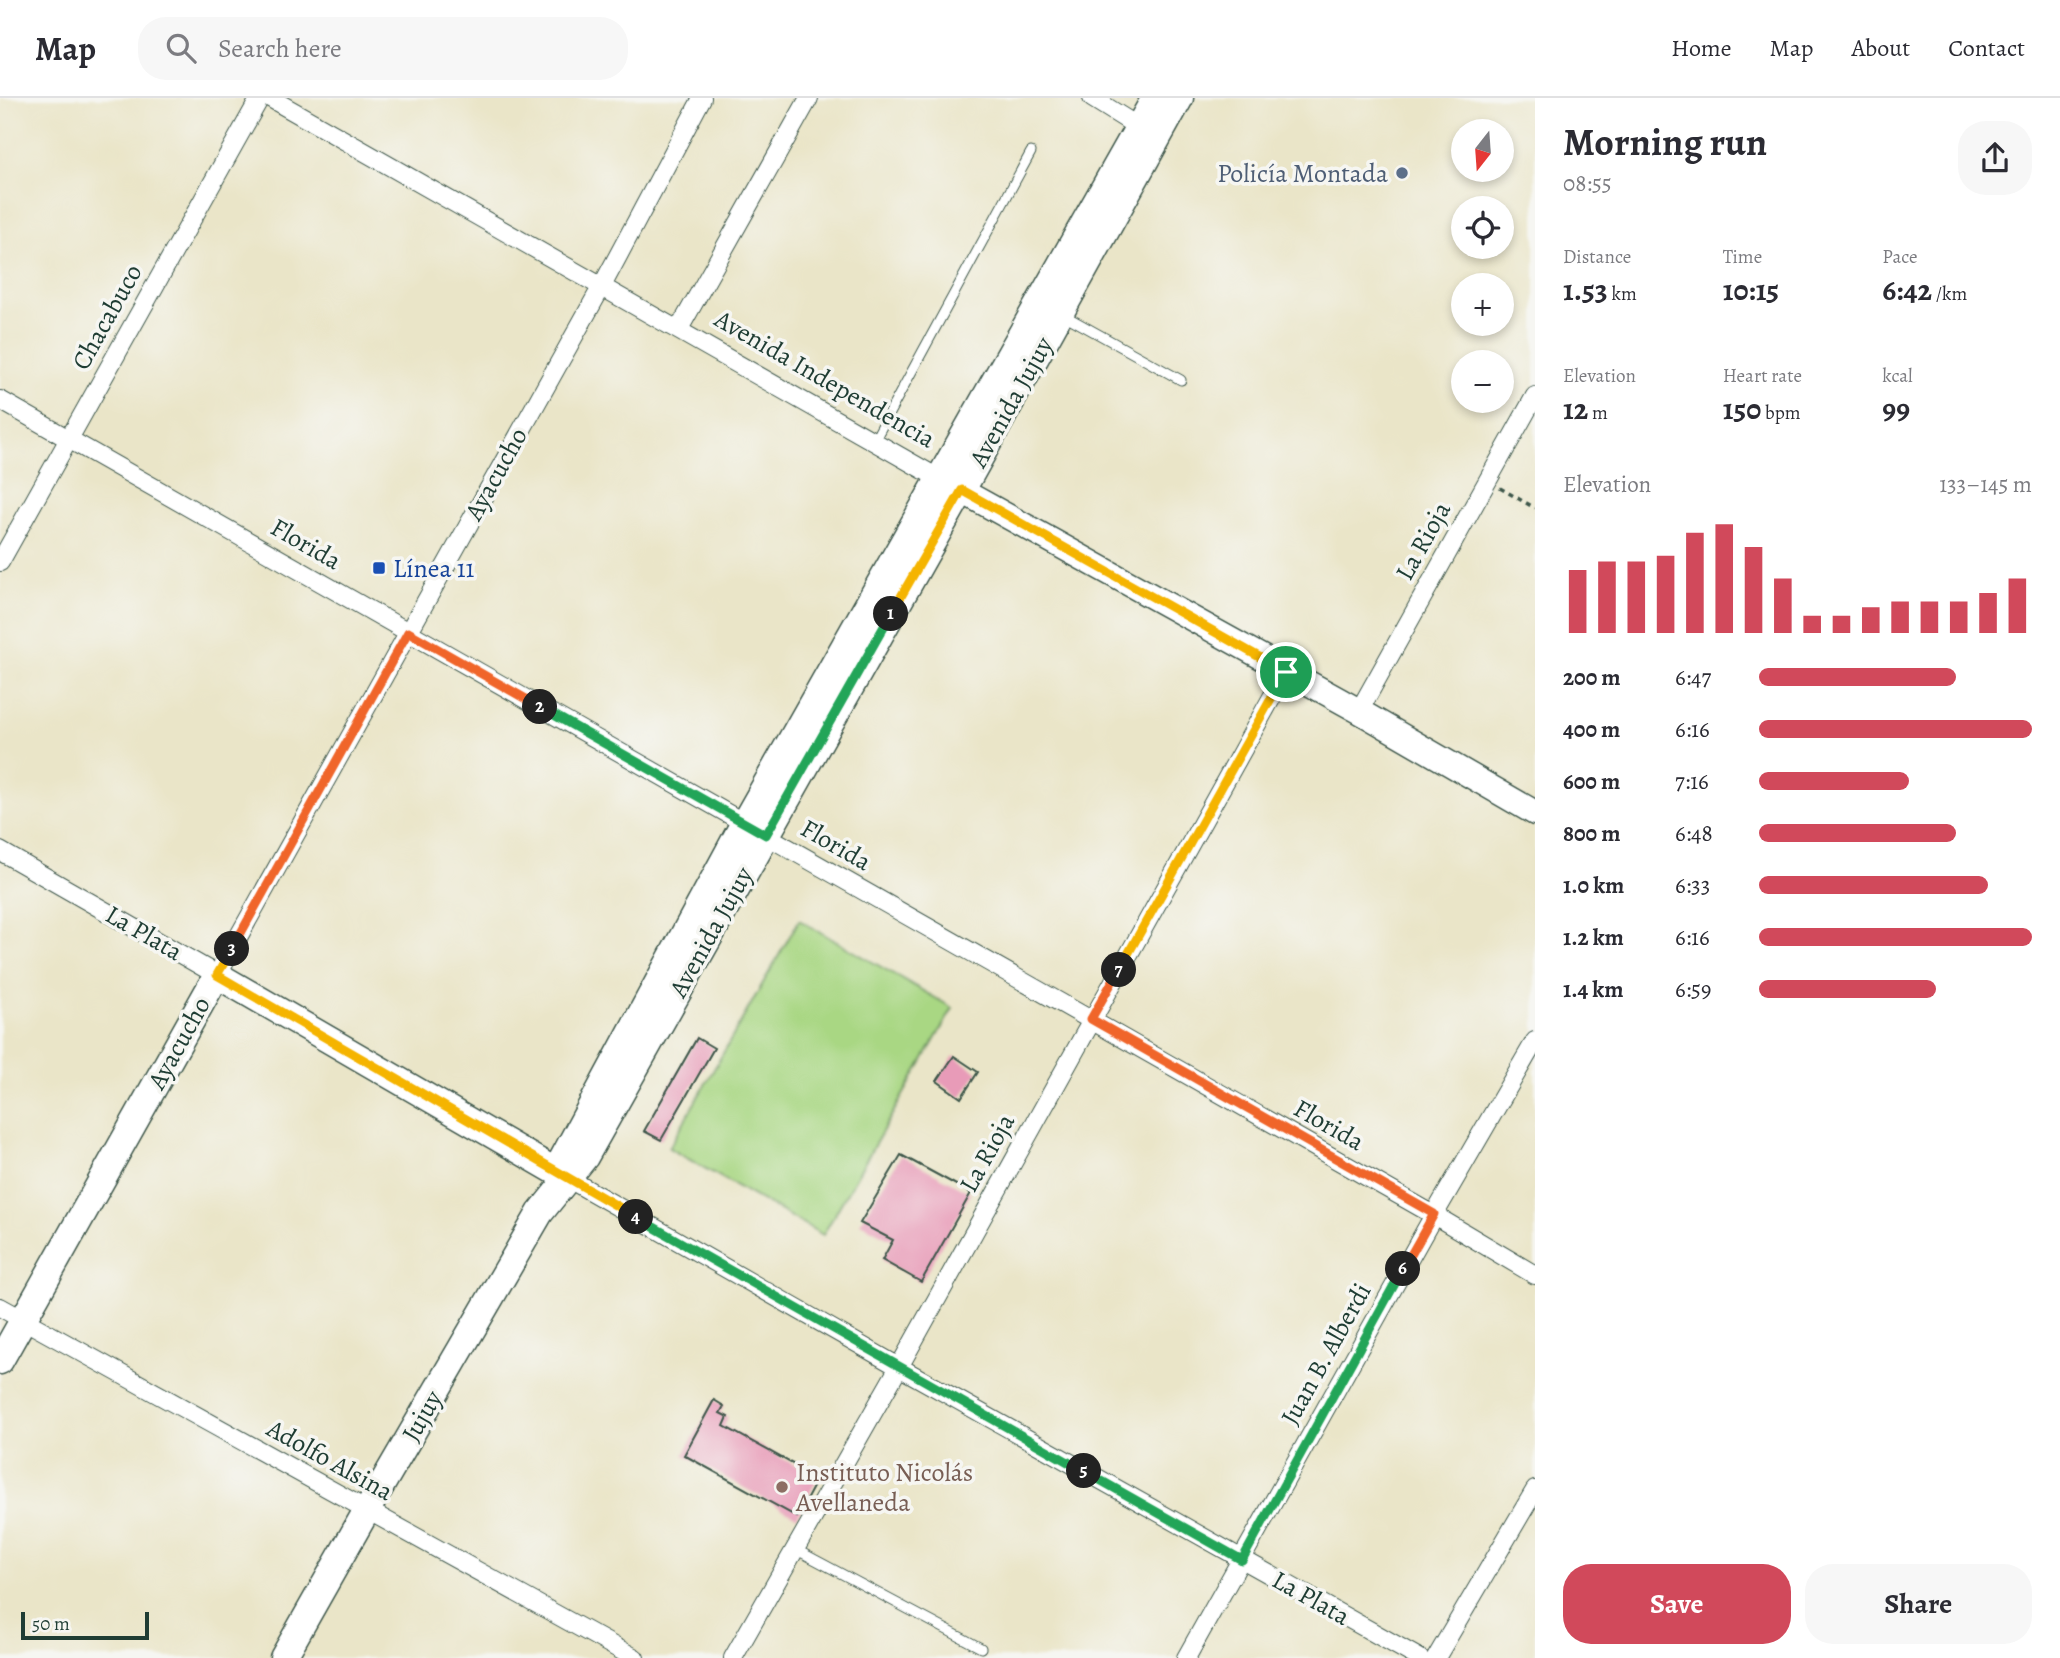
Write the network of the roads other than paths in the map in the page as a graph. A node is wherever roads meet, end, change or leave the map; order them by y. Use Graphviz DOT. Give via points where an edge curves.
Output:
graph roads {
  1 [pos="260,98"];
  2 [pos="270,98"];
  3 [pos="702,98"];
  4 [pos="809,98"];
  5 [pos="1091,98"];
  6 [pos="1155,98"];
  7 [pos="1180,98"];
  8 [pos="1147,133"];
  9 [pos="1031,152"];
  10 [pos="602,286"];
  11 [pos="1060,313"];
  12 [pos="679,329"];
  13 [pos="1181,380"];
  14 [pos="1535,397"];
  15 [pos="0,400"];
  16 [pos="69,438"];
  17 [pos="874,441"];
  18 [pos="938,478"];
  19 [pos="962,490"];
  20 [pos="0,562"];
  21 [pos="408,632"];
  22 [pos="1286,672"];
  23 [pos="1359,711"];
  24 [pos="1535,813"];
  25 [pos="755,829"];
  26 [pos="0,851"];
  27 [pos="217,975"];
  28 [pos="1091,1019"];
  29 [pos="1535,1041"];
  30 [pos="562,1175"];
  31 [pos="1434,1214"];
  32 [pos="1535,1275"];
  33 [pos="0,1307"];
  34 [pos="23,1321"];
  35 [pos="0,1361"];
  36 [pos="899,1367"];
  37 [pos="1535,1490"];
  38 [pos="367,1510"];
  39 [pos="795,1549"];
  40 [pos="1242,1560"];
  41 [pos="981,1648"];
  42 [pos="283,1658"];
  43 [pos="635,1658"];
  44 [pos="733,1658"];
  45 [pos="1186,1658"];
  46 [pos="1419,1658"];
  47 [pos="1436,1658"];
  1 -- 16 [label="street, Chacabuco"];
  2 -- 10 [label="street, Avenida Independencia"];
  3 -- 10 [label="street, Ayacucho"];
  4 -- 12 [label="street"];
  5 -- 8 [label="street"];
  6 -- 8 [label="main road, Avenida Jujuy"];
  7 -- 8 [label="main road, Avenida Jujuy"];
  8 -- 11 [label="main road, Avenida Jujuy"];
  8 -- 18 [label="main road, Avenida Jujuy"];
  9 -- 17 [label="lane"];
  10 -- 12 [label="street, Avenida Independencia"];
  10 -- 21 [label="street, Ayacucho"];
  11 -- 13 [label="lane"];
  11 -- 19 [label="main road, Avenida Jujuy"];
  12 -- 17 [label="street, Avenida Independencia"];
  14 -- 23 [label="street, La Rioja"];
  15 -- 16 [label="street, Florida"];
  16 -- 20 [label="street, Chacabuco"];
  16 -- 21 [label="street, Florida"];
  17 -- 18 [label="street, Avenida Independencia"];
  18 -- 19 [label="main road, Avenida Independencia"];
  18 -- 25 [label="main road, Avenida Jujuy"];
  19 -- 22 [label="main road, Avenida Independencia"];
  19 -- 25 [label="main road, Avenida Jujuy"];
  21 -- 25 [label="street, Florida"];
  21 -- 27 [label="street, Ayacucho"];
  22 -- 23 [label="main road, Avenida Independencia"];
  22 -- 28 [label="street, La Rioja"];
  23 -- 24 [label="main road, Avenida Independencia"];
  25 -- 28 [label="street, Florida"];
  25 -- 30 [label="main road, Avenida Jujuy"];
  26 -- 27 [label="street, La Plata"];
  27 -- 30 [label="main road, La Plata"];
  27 -- 34 [label="main road, Ayacucho"];
  28 -- 31 [label="street, Florida"];
  28 -- 36 [label="street, La Rioja"];
  29 -- 31 [label="street, Juan B. Alberdi"];
  30 -- 36 [label="street, La Plata"];
  30 -- 38 [label="main road, Jujuy"];
  31 -- 32 [label="street, Florida"];
  31 -- 40 [label="street, Juan B. Alberdi"];
  33 -- 34 [label="street, Adolfo Alsina"];
  34 -- 35 [label="main road, Ayacucho"];
  34 -- 38 [label="street, Adolfo Alsina"];
  36 -- 39 [label="street, La Rioja"];
  36 -- 40 [label="street, La Plata"];
  37 -- 47 [label="street"];
  38 -- 42 [label="main road, Jujuy"];
  38 -- 43 [label="street, Adolfo Alsina"];
  39 -- 41 [label="lane"];
  39 -- 44 [label="street, La Rioja"];
  40 -- 45 [label="street, Juan B. Alberdi"];
  40 -- 46 [label="street, La Plata"];
}
